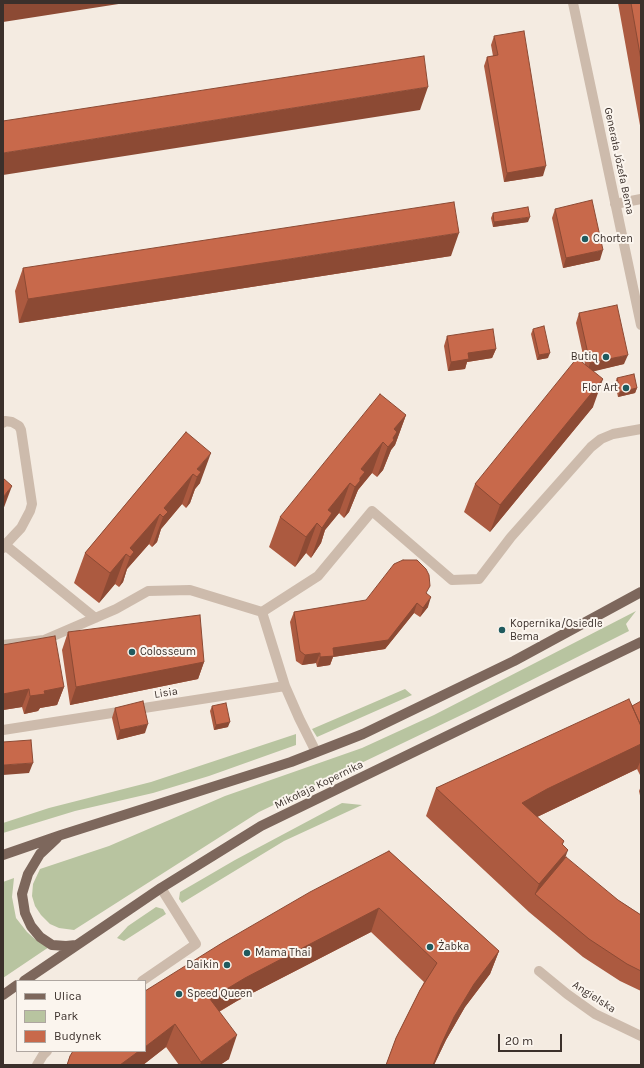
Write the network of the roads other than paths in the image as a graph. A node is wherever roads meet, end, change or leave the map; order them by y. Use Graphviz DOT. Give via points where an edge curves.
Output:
graph roads {
  1 [pos="573,3"];
  2 [pos="641,200"];
  3 [pos="615,204"];
  4 [pos="641,324"];
  5 [pos="3,423"];
  6 [pos="641,429"];
  7 [pos="4,546"];
  8 [pos="641,592"];
  9 [pos="262,612"];
  10 [pos="95,618"];
  11 [pos="641,642"];
  12 [pos="3,644"];
  13 [pos="285,686"];
  14 [pos="3,730"];
  15 [pos="316,752"];
  16 [pos="60,835"];
  17 [pos="3,855"];
  18 [pos="161,888"];
  19 [pos="78,945"];
  20 [pos="539,971"];
  21 [pos="26,980"];
  22 [pos="143,980"];
  23 [pos="16,986"];
  24 [pos="3,995"];
  25 [pos="641,1036"];
  26 [pos="46,1052"];
  27 [pos="37,1065"];
  1 -- 3 [label="street, Generała Józefa Bema"];
  2 -- 3 [label="street"];
  3 -- 4 [label="street, Generała Józefa Bema"];
  5 -- 7 [label="street" via="12,422 21,430 32,504 21,528"];
  6 -- 9 [label="street" via="613,434 591,447 510,537 478,579 452,580 372,511 318,576"];
  7 -- 10 [label="street"];
  8 -- 15 [label="main road" via="514,661 364,734"];
  9 -- 10 [label="street" via="190,590 148,591"];
  9 -- 13 [label="street"];
  10 -- 12 [label="street" via="44,640"];
  11 -- 18 [label="main road, Mikołaja Kopernika" via="261,826"];
  13 -- 14 [label="street, Lisia"];
  13 -- 15 [label="street"];
  15 -- 16 [label="main road"];
  16 -- 17 [label="main road"];
  16 -- 19 [label="main road" via="40,854 28,874 22,894 25,913 40,937 52,945"];
  18 -- 19 [label="main road, Mikołaja Kopernika"];
  18 -- 22 [label="street" via="196,944"];
  19 -- 21 [label="main road, Mikołaja Kopernika"];
  20 -- 25 [label="street, Angielska" via="595,1014"];
  23 -- 24 [label="main road"];
  26 -- 27 [label="street"];
}
